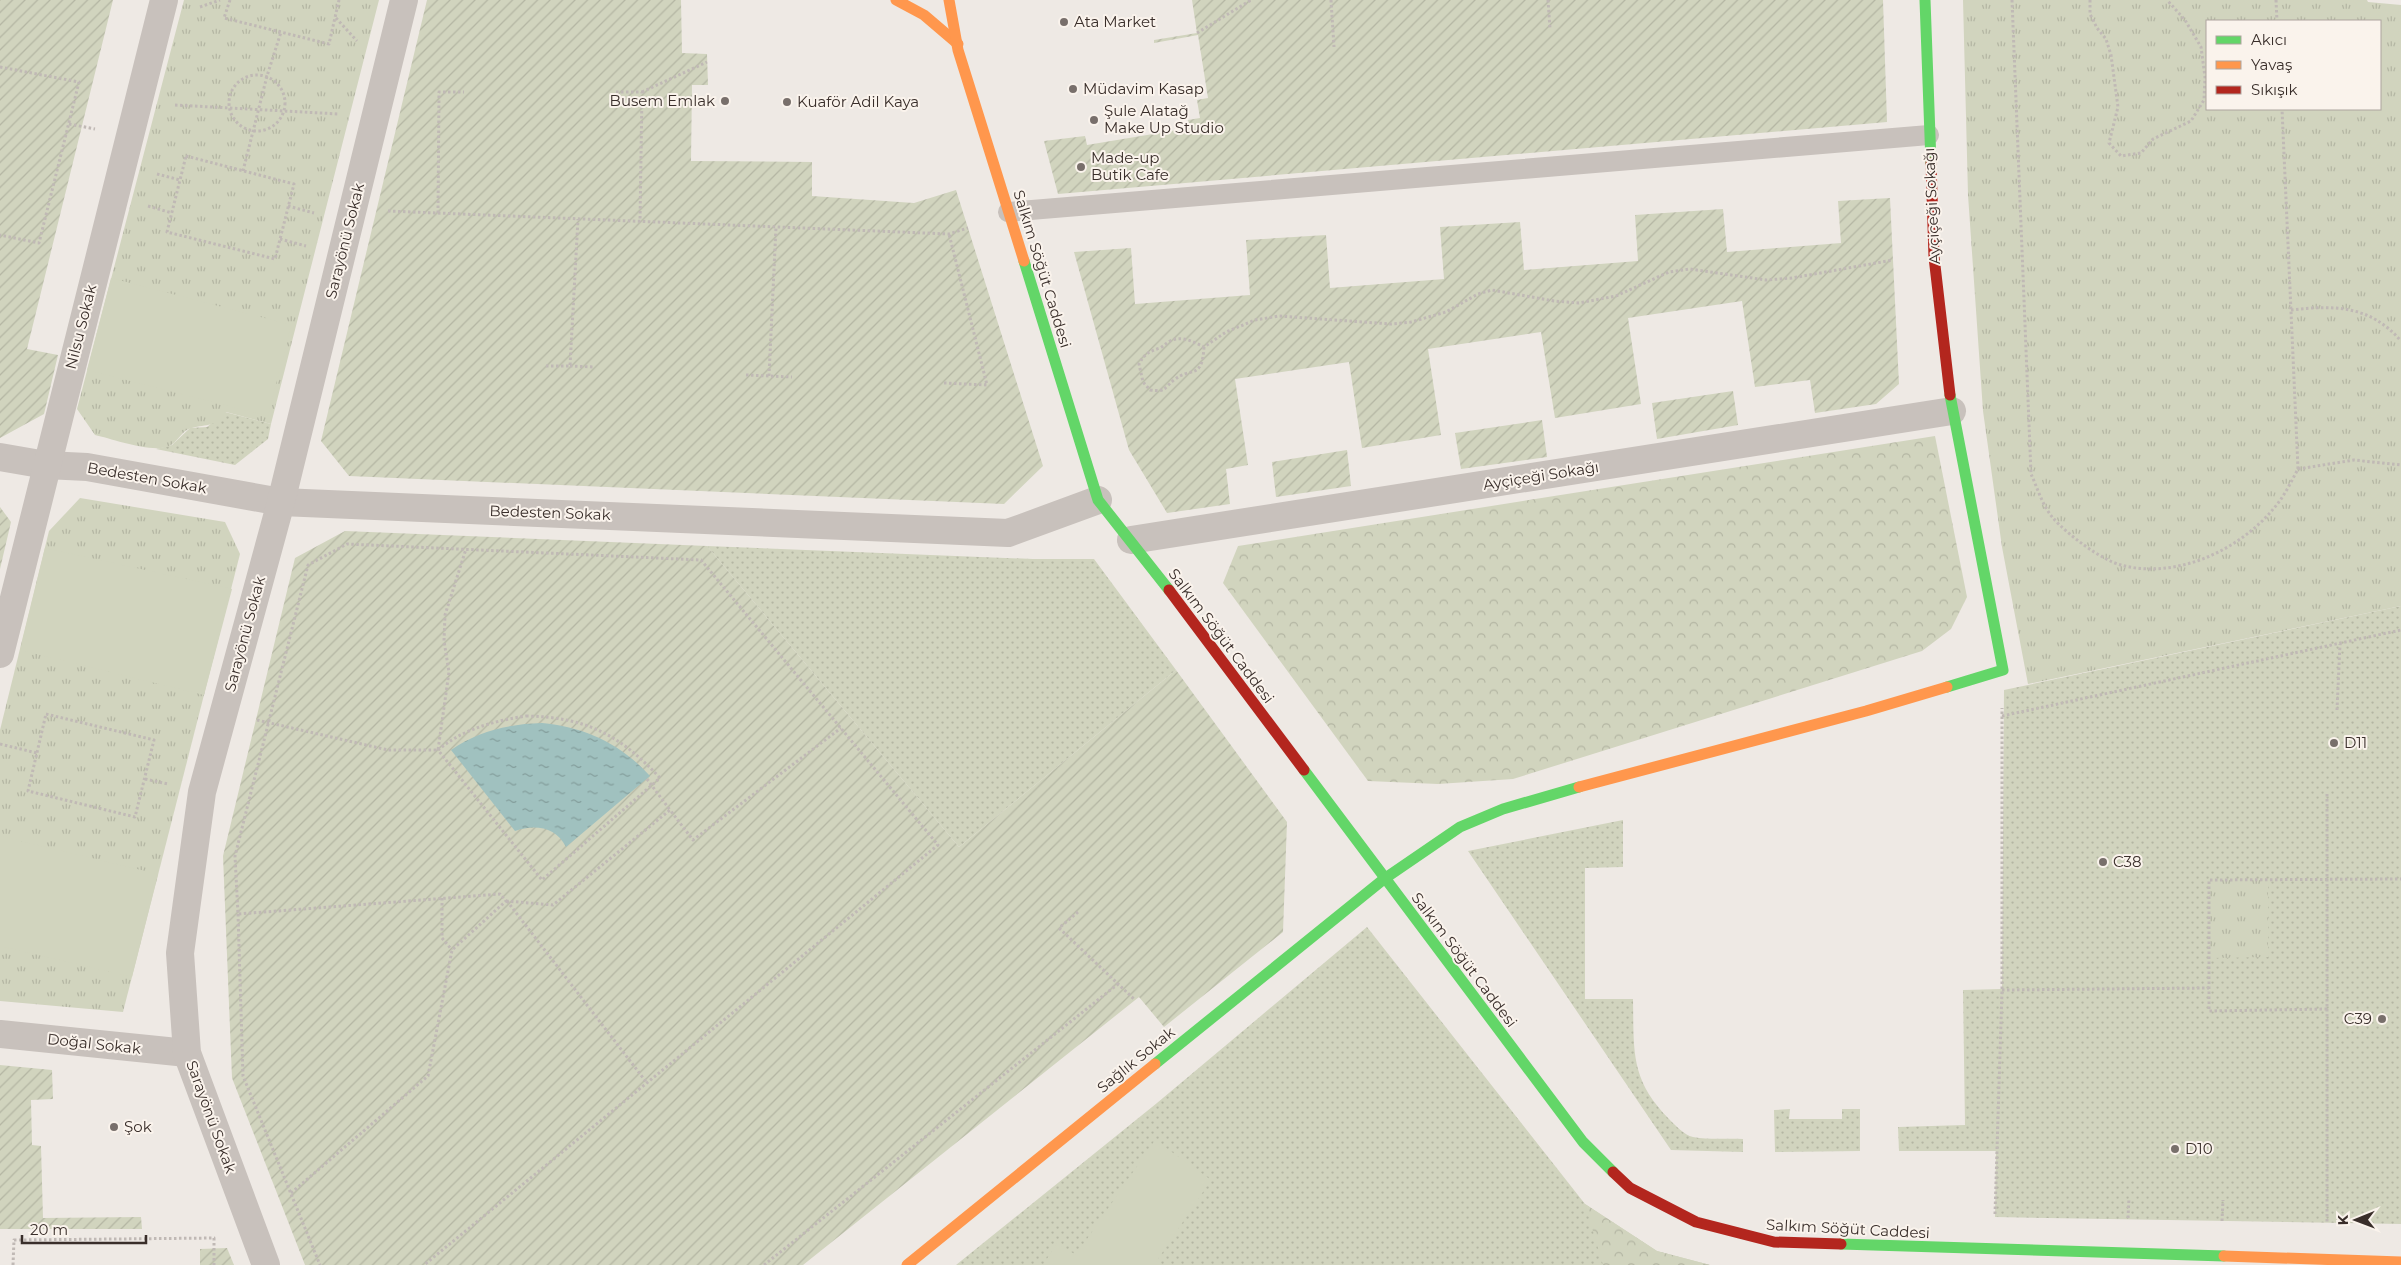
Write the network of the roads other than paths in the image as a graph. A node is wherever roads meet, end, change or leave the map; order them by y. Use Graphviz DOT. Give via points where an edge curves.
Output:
graph roads {
  1 [pos="164,0"];
  2 [pos="404,0"];
  3 [pos="896,0"];
  4 [pos="949,0"];
  5 [pos="1925,0"];
  6 [pos="958,44"];
  7 [pos="1929,135"];
  8 [pos="1008,212"];
  9 [pos="1952,411"];
  10 [pos="0,457"];
  11 [pos="46,465"];
  12 [pos="1098,500"];
  13 [pos="280,502"];
  14 [pos="1131,540"];
  15 [pos="0,654"];
  16 [pos="2003,670"];
  17 [pos="1384,879"];
  18 [pos="0,1034"];
  19 [pos="187,1053"];
  20 [pos="2401,1262"];
  21 [pos="266,1265"];
  22 [pos="907,1265"];
  1 -- 11 [label="street, Nilsu Sokak"];
  2 -- 13 [label="street, Sarayönü Sokak"];
  3 -- 6 [label="street" via="924,15"];
  4 -- 6 [label="street, Salkım Söğüt Caddesi"];
  5 -- 7 [label="street, Ayçiçeği Sokağı"];
  6 -- 8 [label="street, Salkım Söğüt Caddesi"];
  7 -- 8 [label="lane"];
  7 -- 9 [label="street, Ayçiçeği Sokağı" via="1934,257"];
  8 -- 12 [label="street, Salkım Söğüt Caddesi"];
  9 -- 14 [label="street, Ayçiçeği Sokağı"];
  9 -- 16 [label="street, Ayçiçeği Sokağı"];
  10 -- 11 [label="street, Bedesten Sokak"];
  11 -- 13 [label="street, Bedesten Sokak" via="87,467"];
  11 -- 15 [label="street, Nilsu Sokak"];
  12 -- 13 [label="street, Bedesten Sokak" via="1008,533"];
  12 -- 14 [label="street, Salkım Söğüt Caddesi"];
  13 -- 19 [label="street, Sarayönü Sokak" via="202,792 180,953"];
  14 -- 17 [label="street, Salkım Söğüt Caddesi"];
  16 -- 17 [label="street, Sağlık Sokak" via="1866,711 1502,809 1460,827"];
  17 -- 20 [label="street, Salkım Söğüt Caddesi" via="1583,1142 1630,1188 1696,1222 1774,1242"];
  17 -- 22 [label="street, Sağlık Sokak"];
  18 -- 19 [label="street, Doğal Sokak"];
  19 -- 21 [label="street, Sarayönü Sokak"];
}
